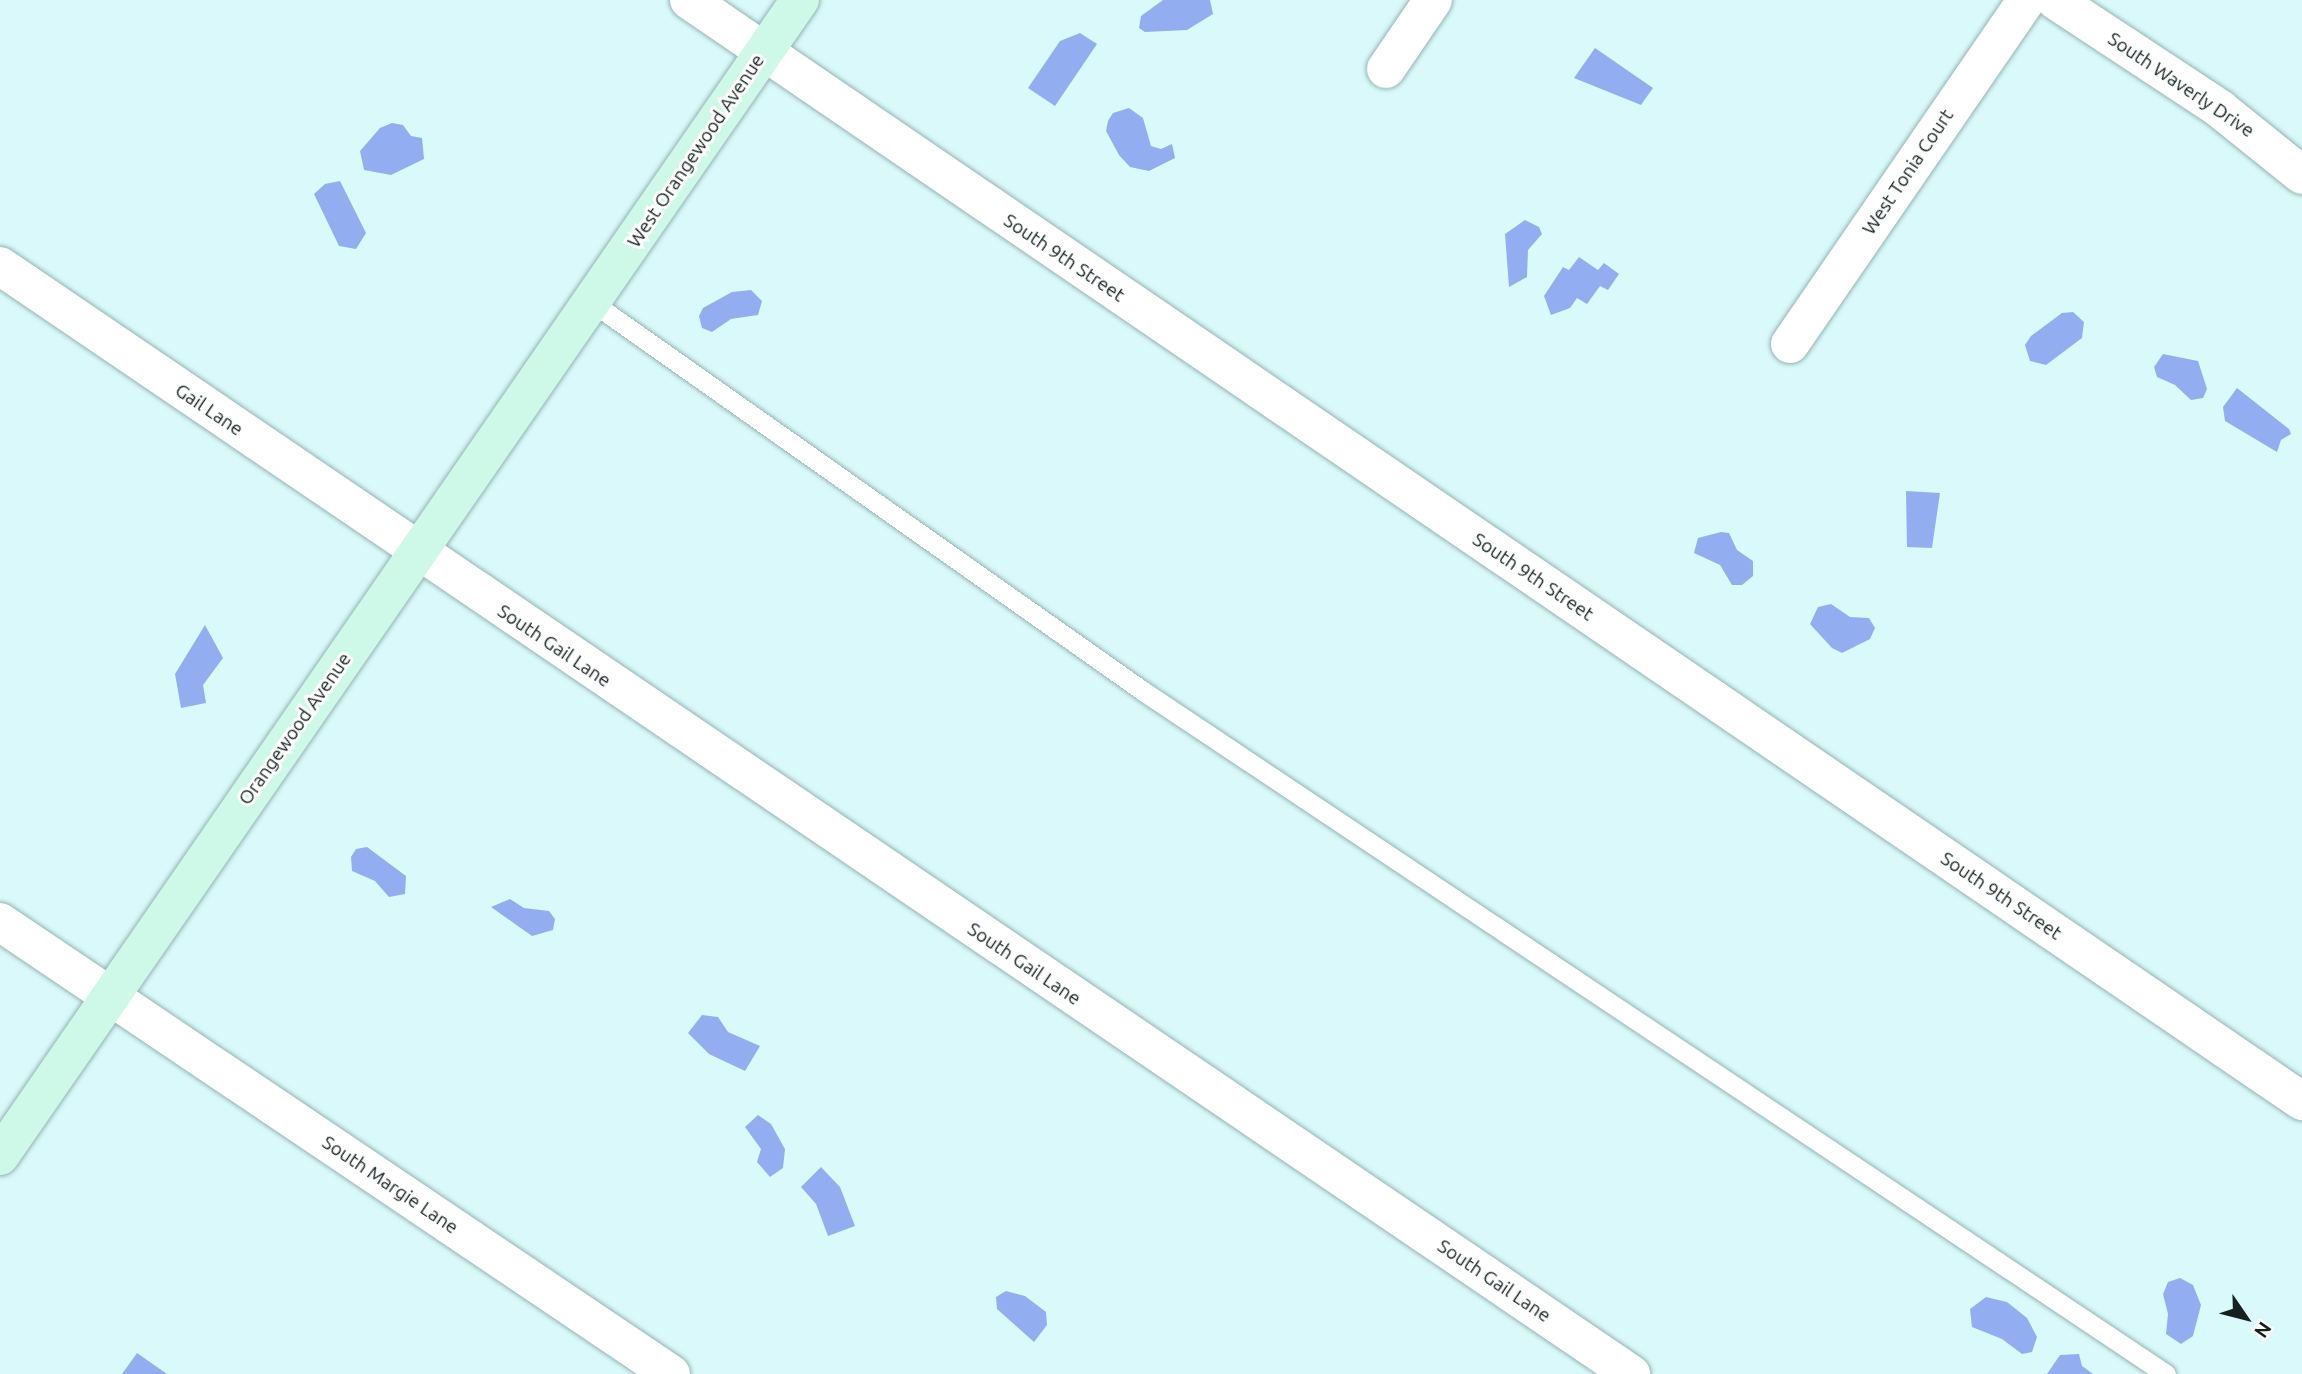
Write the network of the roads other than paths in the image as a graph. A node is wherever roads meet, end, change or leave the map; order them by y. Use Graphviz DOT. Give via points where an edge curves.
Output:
graph roads {
  1 [pos="689,0"];
  2 [pos="800,0"];
  3 [pos="1433,0"];
  4 [pos="2026,0"];
  5 [pos="2055,0"];
  6 [pos="764,52"];
  7 [pos="1386,69"];
  8 [pos="2302,175"];
  9 [pos="0,266"];
  10 [pos="593,303"];
  11 [pos="1790,344"];
  12 [pos="417,553"];
  13 [pos="0,922"];
  14 [pos="110,996"];
  15 [pos="2302,1101"];
  16 [pos="0,1156"];
  17 [pos="671,1374"];
  18 [pos="1631,1374"];
  19 [pos="2166,1374"];
  1 -- 6 [label="street, South 9th Street"];
  2 -- 6 [label="main road, West Orangewood Avenue"];
  3 -- 7 [label="street"];
  4 -- 11 [label="street, West Tonia Court"];
  5 -- 8 [label="street, South Waverly Drive" via="2220,109"];
  6 -- 10 [label="main road, West Orangewood Avenue"];
  6 -- 15 [label="street, South 9th Street"];
  9 -- 12 [label="street, Gail Lane"];
  10 -- 12 [label="main road, Orangewood Avenue"];
  10 -- 19 [label="lane" via="1143,691"];
  12 -- 14 [label="main road, Orangewood Avenue"];
  12 -- 18 [label="street, South Gail Lane"];
  13 -- 14 [label="street, South Margie Lane"];
  14 -- 16 [label="main road, Orangewood Avenue"];
  14 -- 17 [label="street, South Margie Lane"];
}
